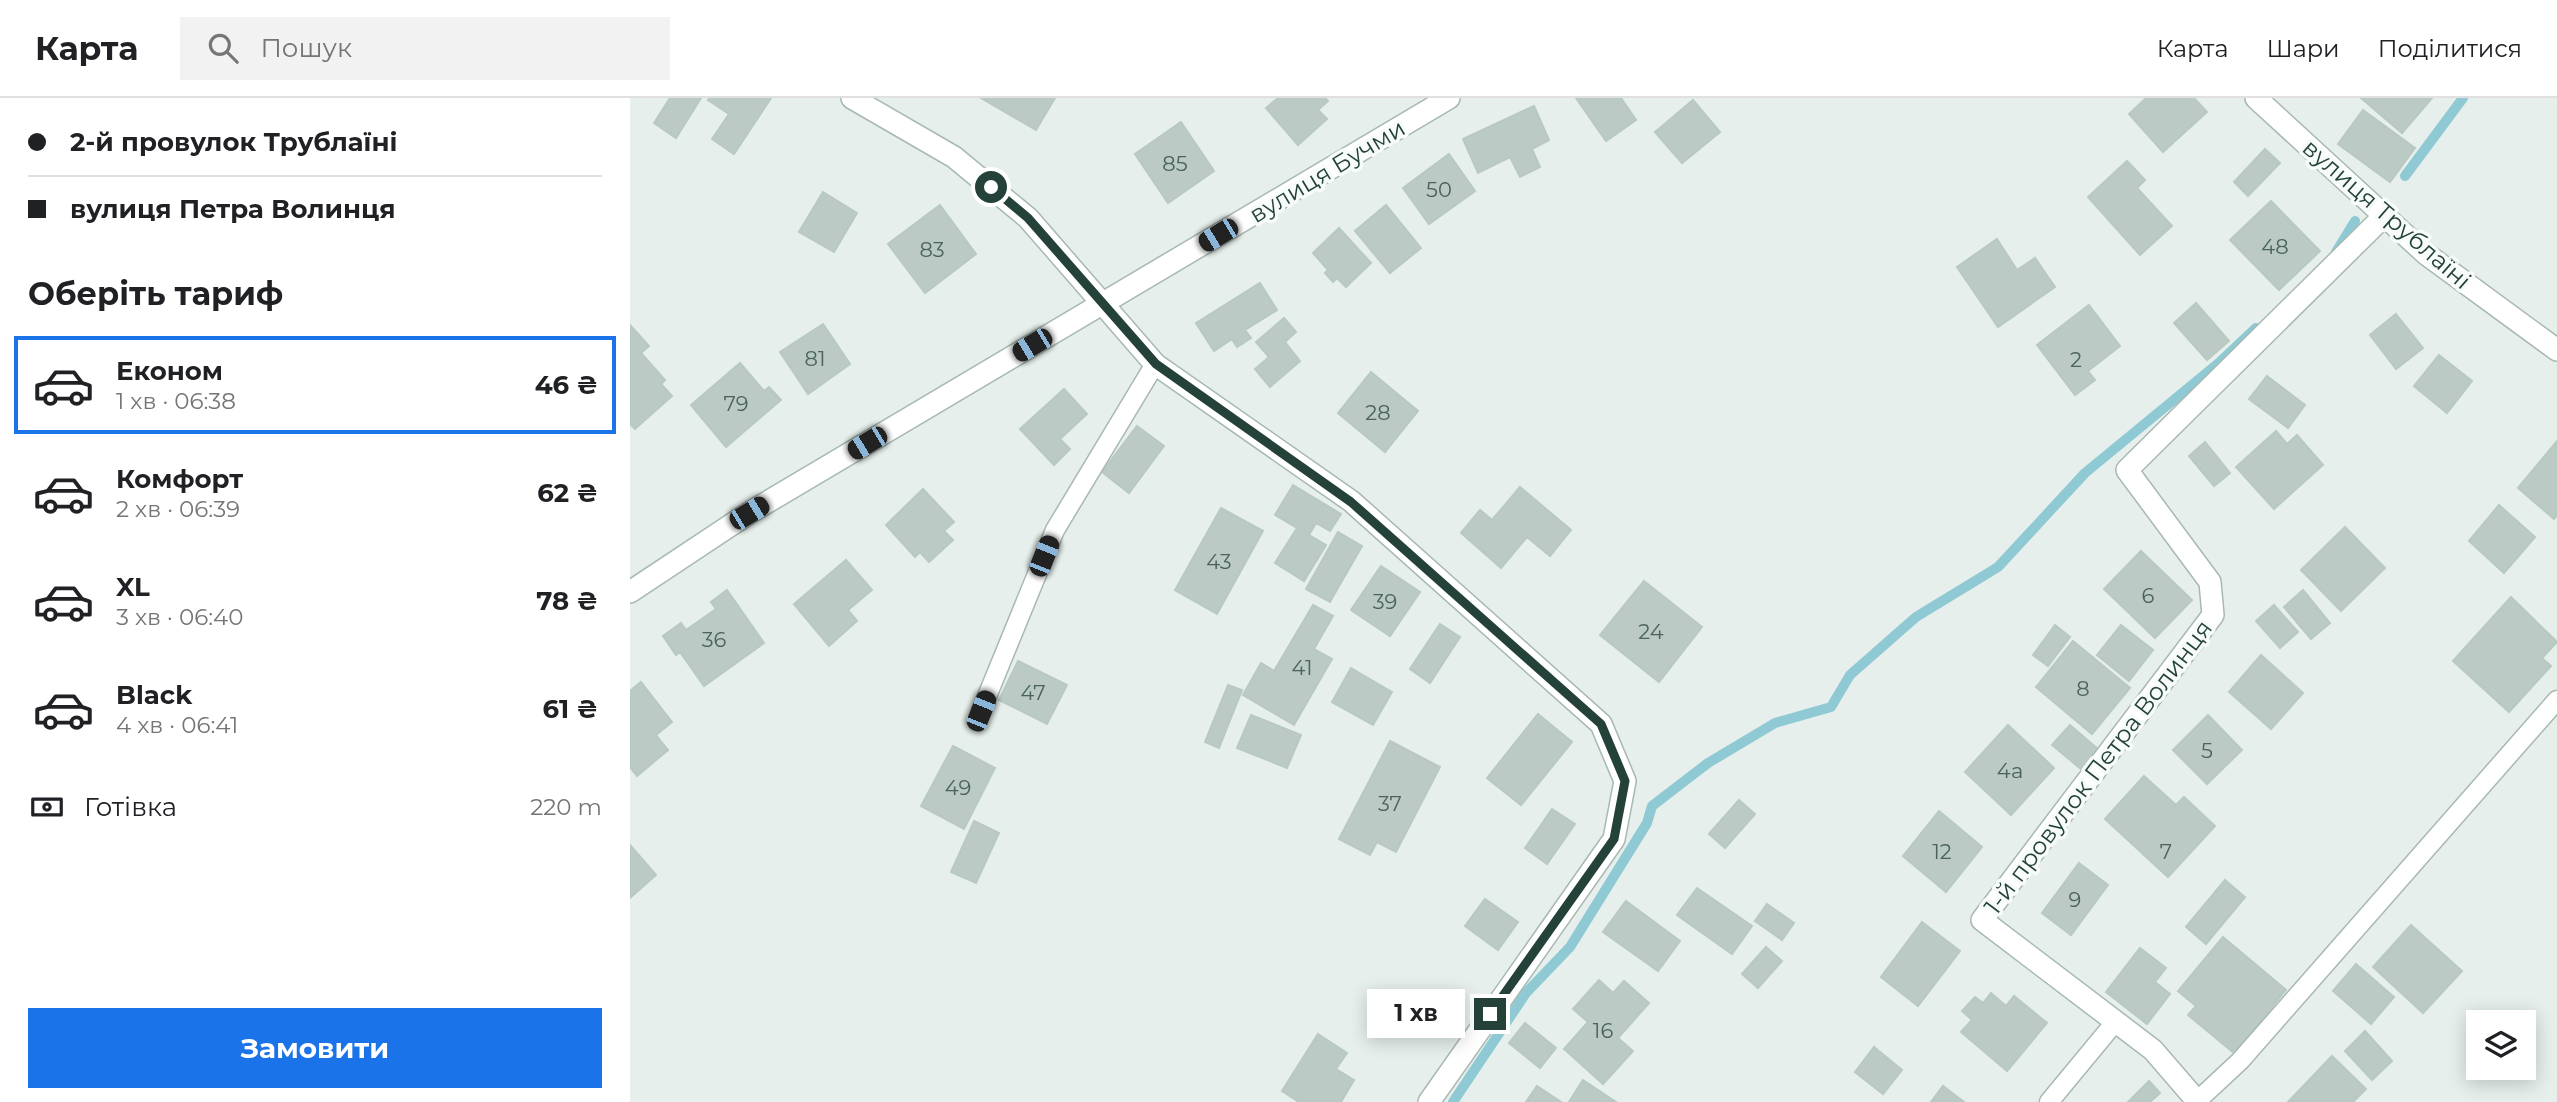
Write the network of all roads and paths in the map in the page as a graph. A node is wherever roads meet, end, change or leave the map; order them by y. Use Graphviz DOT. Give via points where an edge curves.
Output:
graph roads {
  1 [pos="852,98"];
  2 [pos="1449,98"];
  3 [pos="2256,98"];
  4 [pos="2384,216"];
  5 [pos="1103,303"];
  6 [pos="2557,350"];
  7 [pos="1156,364"];
  8 [pos="630,592"];
  9 [pos="2557,700"];
  10 [pos="981,711"];
  11 [pos="2116,1021"];
  12 [pos="2197,1101"];
  13 [pos="1429,1102"];
  14 [pos="2049,1102"];
  1 -- 5 [label="street" via="954,157 1028,218"];
  2 -- 5 [label="street, вулиця Бучми"];
  3 -- 4 [label="street, вулиця Трублаїні"];
  4 -- 6 [label="street, вулиця Трублаїні" via="2426,254"];
  4 -- 11 [label="street, 1-й провулок Петра Волинця" via="2127,470 2210,582 2213,615 1982,920"];
  5 -- 7 [label="street"];
  5 -- 8 [label="street, вулиця Бучми" via="749,513"];
  7 -- 10 [label="lane" via="1055,530"];
  7 -- 13 [label="street" via="1351,502 1601,724 1625,781 1614,839"];
  9 -- 12 [label="lane" via="2239,1061"];
  11 -- 12 [label="street, 1-й провулок Петра Волинця" via="2153,1050"];
  11 -- 14 [label="lane"];
}
